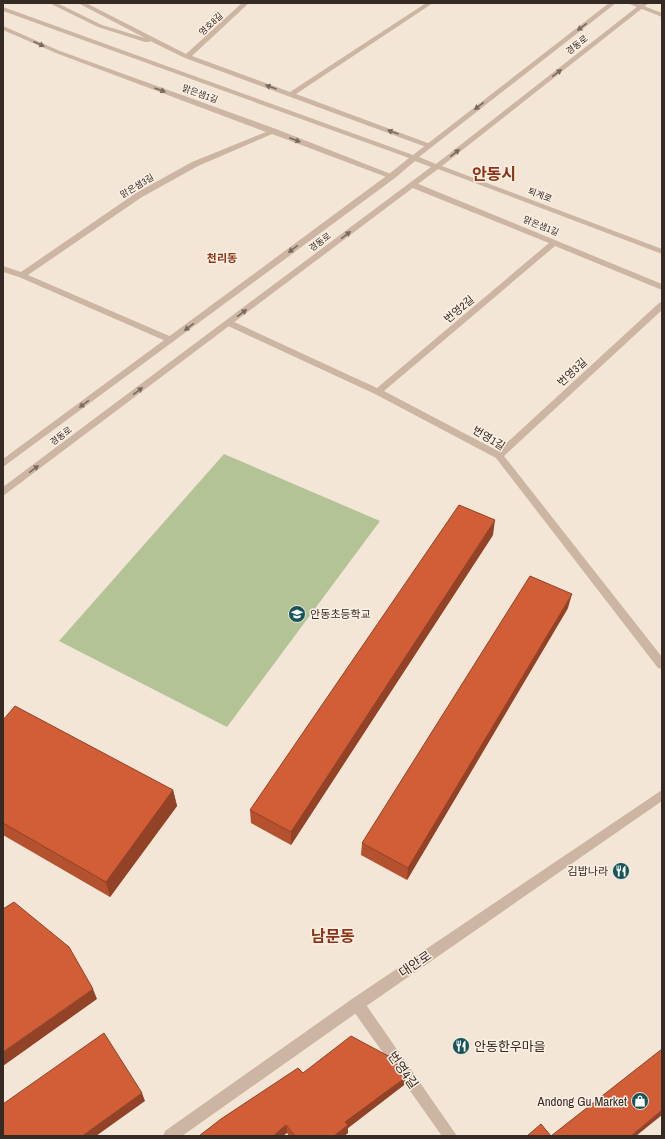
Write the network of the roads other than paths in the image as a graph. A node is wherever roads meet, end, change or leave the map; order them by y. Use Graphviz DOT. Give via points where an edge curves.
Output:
graph roads {
  1 [pos="52,3"];
  2 [pos="246,3"];
  3 [pos="430,3"];
  4 [pos="613,3"];
  5 [pos="630,3"];
  6 [pos="86,4"];
  7 [pos="644,5"];
  8 [pos="3,9"];
  9 [pos="662,14"];
  10 [pos="3,28"];
  11 [pos="168,47"];
  12 [pos="187,57"];
  13 [pos="291,94"];
  14 [pos="273,131"];
  15 [pos="430,145"];
  16 [pos="414,158"];
  17 [pos="436,167"];
  18 [pos="392,176"];
  19 [pos="413,185"];
  20 [pos="555,242"];
  21 [pos="662,252"];
  22 [pos="3,269"];
  23 [pos="22,275"];
  24 [pos="662,287"];
  25 [pos="662,306"];
  26 [pos="230,323"];
  27 [pos="172,340"];
  28 [pos="378,392"];
  29 [pos="499,456"];
  30 [pos="3,464"];
  31 [pos="3,492"];
  32 [pos="662,666"];
  33 [pos="662,795"];
  34 [pos="357,1004"];
  35 [pos="170,1136"];
  36 [pos="450,1136"];
  1 -- 11 [label="street" via="112,30"];
  2 -- 12 [label="street, 영호8길"];
  3 -- 13 [label="street"];
  4 -- 15 [label="street, 경동로, one-way"];
  5 -- 7 [label="street"];
  6 -- 11 [label="street"];
  7 -- 9 [label="street"];
  17 -- 7 [label="street, 경동로, one-way"];
  8 -- 16 [label="street, 퇴계로"];
  10 -- 14 [label="street, 맑은샘1길, one-way" via="58,52"];
  11 -- 12 [label="street"];
  13 -- 12 [label="street, one-way"];
  15 -- 13 [label="street, one-way"];
  14 -- 18 [label="street, 맑은샘1길, one-way"];
  14 -- 23 [label="street, 맑은샘3길" via="195,164 138,195"];
  15 -- 16 [label="street, 경동로"];
  16 -- 17 [label="street, 퇴계로"];
  16 -- 18 [label="street, 경동로"];
  17 -- 19 [label="street, 경동로"];
  17 -- 21 [label="street, 퇴계로"];
  18 -- 27 [label="street, 경동로, one-way"];
  19 -- 20 [label="street, 맑은샘1길"];
  26 -- 19 [label="street, 경동로, one-way"];
  20 -- 24 [label="street, 맑은샘1길"];
  20 -- 28 [label="street, 번영2길"];
  22 -- 23 [label="street"];
  23 -- 27 [label="street"];
  25 -- 29 [label="street, 번영3길"];
  26 -- 28 [label="street, 번영1길"];
  31 -- 26 [label="street, 경동로, one-way"];
  27 -- 30 [label="street, 경동로, one-way"];
  28 -- 29 [label="street, 번영1길"];
  29 -- 32 [label="street, 번영1길"];
  33 -- 34 [label="street, 대안로"];
  34 -- 35 [label="street, 대안로"];
  34 -- 36 [label="street, 번영4길"];
}
